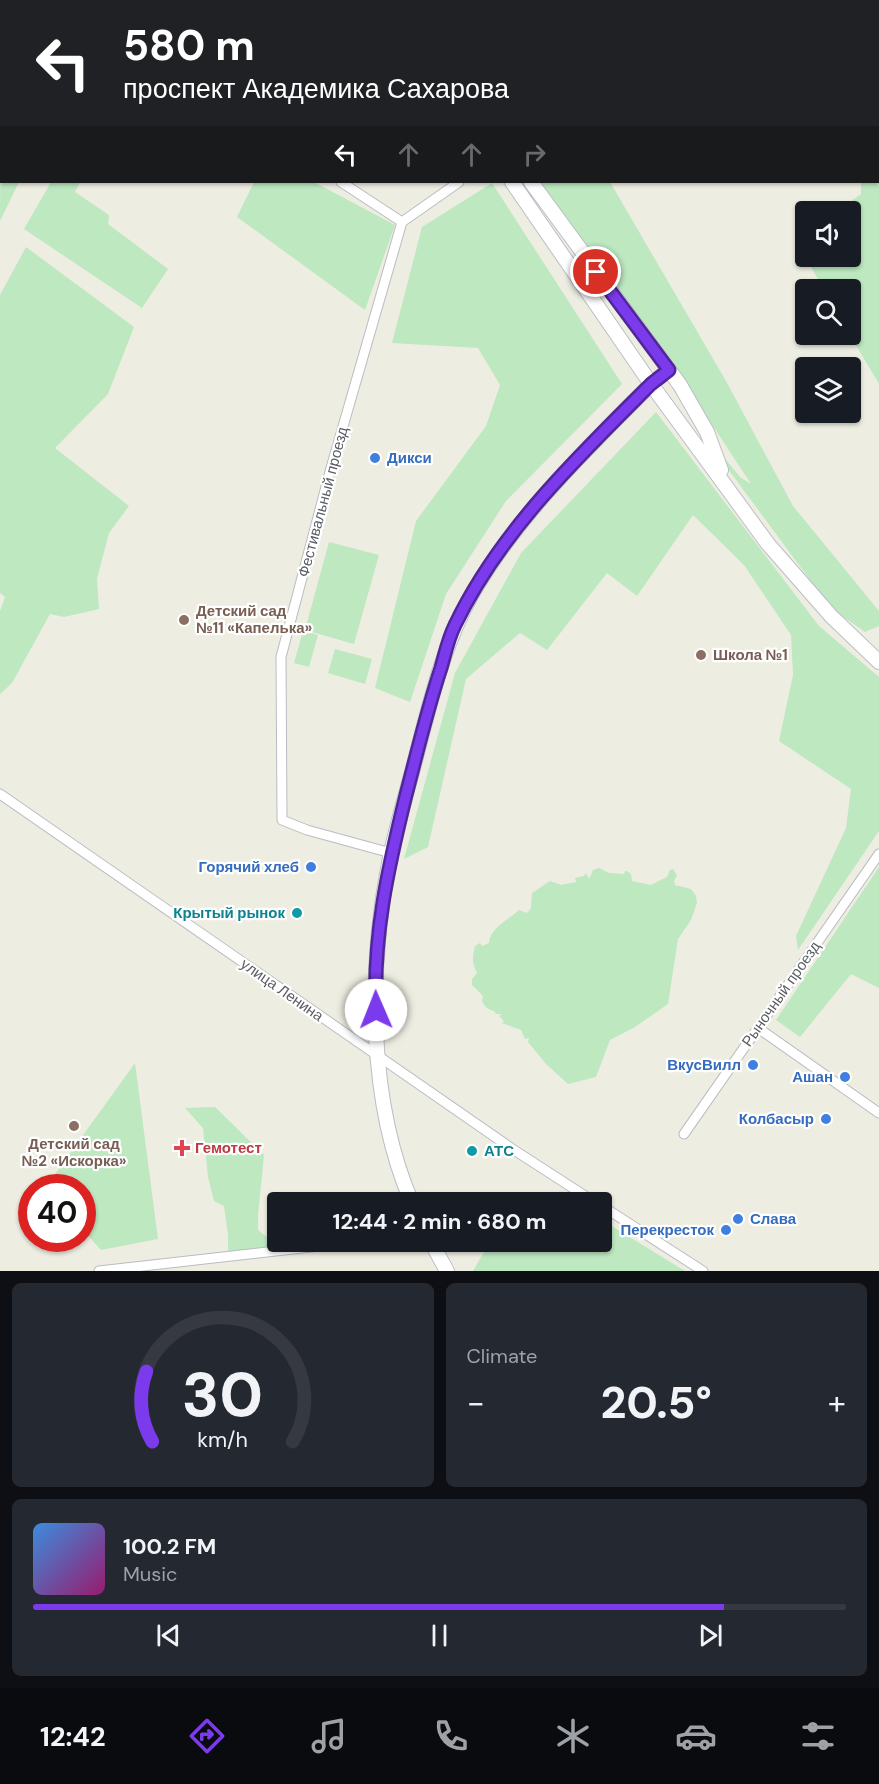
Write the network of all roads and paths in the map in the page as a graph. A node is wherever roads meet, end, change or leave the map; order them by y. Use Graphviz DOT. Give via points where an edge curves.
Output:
graph roads {
  1 [pos="343,183"];
  2 [pos="458,183"];
  3 [pos="513,183"];
  4 [pos="532,183"];
  5 [pos="402,222"];
  6 [pos="584,255"];
  7 [pos="570,265"];
  8 [pos="669,370"];
  9 [pos="651,384"];
  10 [pos="725,484"];
  11 [pos="879,662"];
  12 [pos="0,794"];
  13 [pos="391,854"];
  14 [pos="879,854"];
  15 [pos="758,1028"];
  16 [pos="379,1057"];
  17 [pos="879,1113"];
  18 [pos="684,1134"];
  19 [pos="407,1192"];
  20 [pos="579,1192"];
  21 [pos="612,1212"];
  22 [pos="267,1252"];
  23 [pos="437,1252"];
  24 [pos="99,1271"];
  25 [pos="447,1271"];
  26 [pos="703,1271"];
  1 -- 5 [label="street"];
  2 -- 5 [label="street"];
  3 -- 7 [label="street"];
  4 -- 6 [label="street"];
  5 -- 13 [label="street, Фестивальный проезд" via="281,657 282,820"];
  6 -- 7 [label="street"];
  6 -- 8 [label="street"];
  7 -- 9 [label="street"];
  8 -- 9 [label="street"];
  8 -- 10 [label="street" via="707,432"];
  9 -- 10 [label="street"];
  9 -- 13 [label="street" via="547,491 510,536 454,627"];
  10 -- 11 [label="street" via="768,544 831,616"];
  12 -- 16 [label="street, улица Ленина"];
  13 -- 16 [label="street" via="375,988"];
  14 -- 15 [label="street, Рыночный проезд"];
  15 -- 17 [label="street"];
  15 -- 18 [label="street, Рыночный проезд"];
  16 -- 19 [label="street" via="389,1136"];
  16 -- 20 [label="street, улица Ленина"];
  21 -- 26 [label="street"];
  22 -- 24 [label="street"];
  23 -- 25 [label="street"];
}
